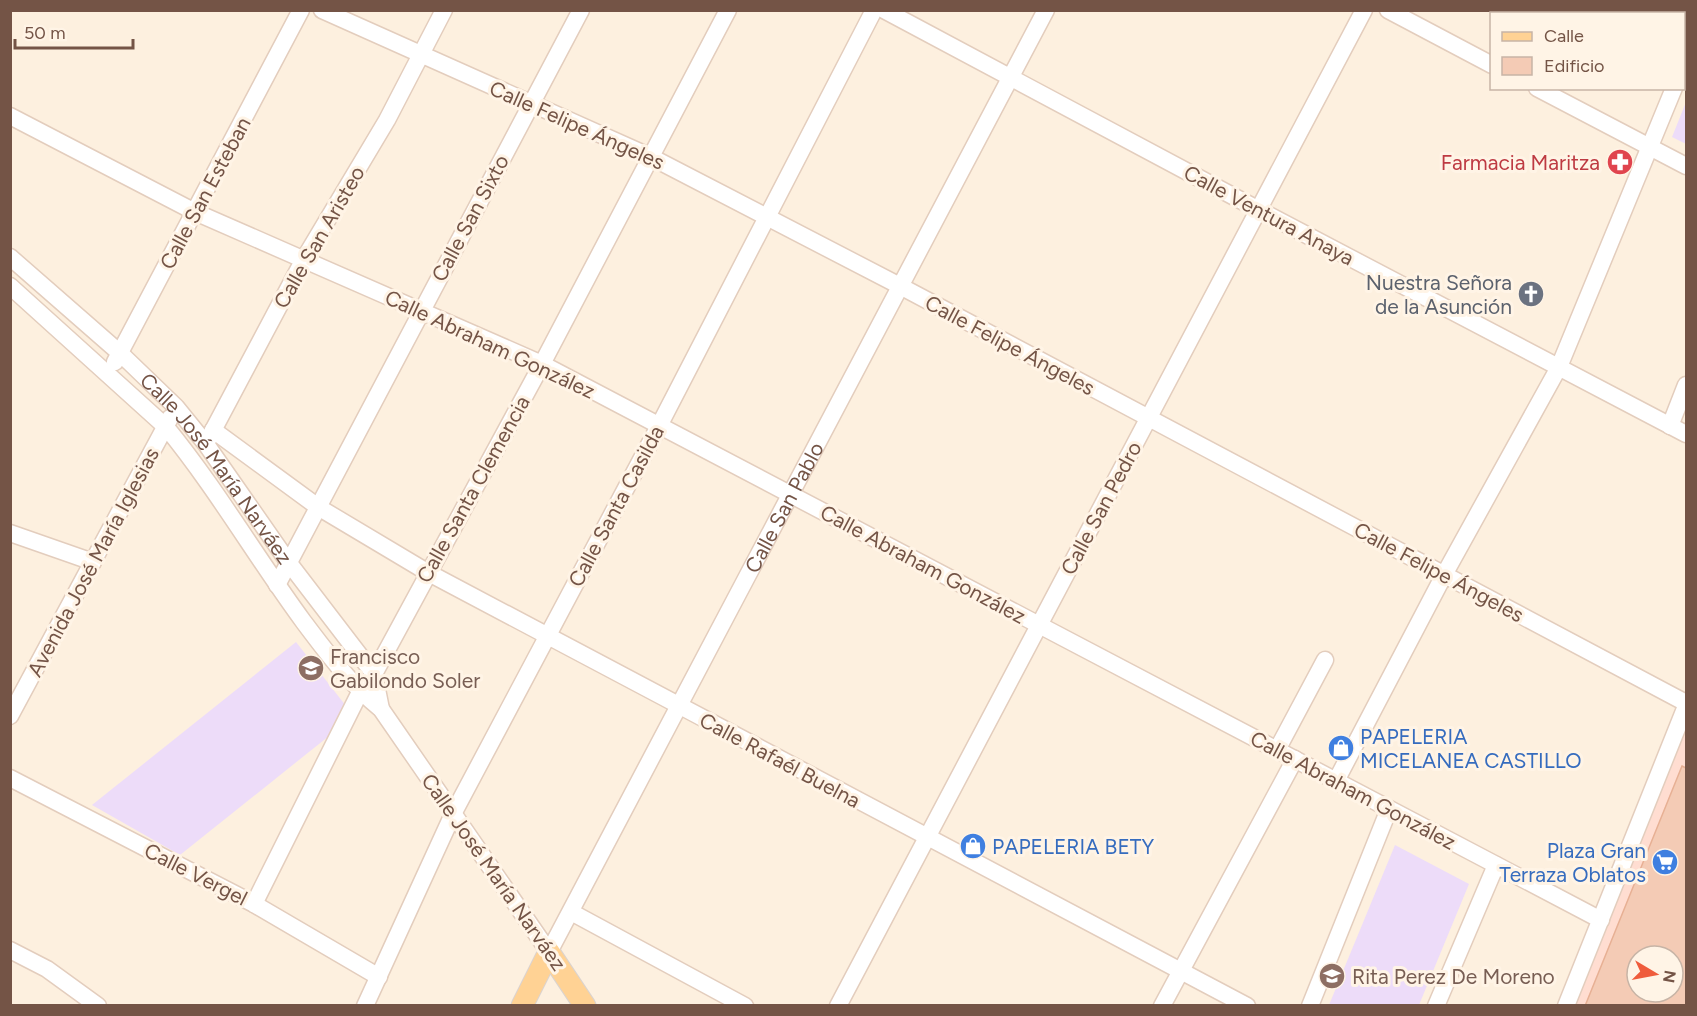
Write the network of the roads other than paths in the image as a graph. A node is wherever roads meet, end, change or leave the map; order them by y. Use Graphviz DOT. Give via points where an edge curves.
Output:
graph roads {
  1 [pos="301,10"];
  2 [pos="322,10"];
  3 [pos="444,10"];
  4 [pos="581,10"];
  5 [pos="728,10"];
  6 [pos="874,10"];
  7 [pos="884,10"];
  8 [pos="1046,10"];
  9 [pos="1364,10"];
  10 [pos="1388,10"];
  11 [pos="421,55"];
  12 [pos="1490,64"];
  13 [pos="1010,78"];
  14 [pos="1541,90"];
  15 [pos="1673,90"];
  16 [pos="531,104"];
  17 [pos="10,116"];
  18 [pos="1651,148"];
  19 [pos="651,157"];
  20 [pos="1686,166"];
  21 [pos="1259,210"];
  22 [pos="195,212"];
  23 [pos="767,218"];
  24 [pos="10,257"];
  25 [pos="304,259"];
  26 [pos="10,286"];
  27 [pos="900,286"];
  28 [pos="421,311"];
  29 [pos="121,354"];
  30 [pos="542,364"];
  31 [pos="1558,367"];
  32 [pos="107,373"];
  33 [pos="1686,385"];
  34 [pos="176,407"];
  35 [pos="1148,419"];
  36 [pos="659,426"];
  37 [pos="1670,426"];
  38 [pos="166,427"];
  39 [pos="1686,435"];
  40 [pos="210,437"];
  41 [pos="184,450"];
  42 [pos="790,495"];
  43 [pos="318,507"];
  44 [pos="10,533"];
  45 [pos="93,562"];
  46 [pos="289,563"];
  47 [pos="427,573"];
  48 [pos="1444,575"];
  49 [pos="276,585"];
  50 [pos="1039,625"];
  51 [pos="547,636"];
  52 [pos="1324,660"];
  53 [pos="374,674"];
  54 [pos="360,692"];
  55 [pos="1686,704"];
  56 [pos="679,707"];
  57 [pos="381,710"];
  58 [pos="10,716"];
  59 [pos="1277,750"];
  60 [pos="1295,759"];
  61 [pos="10,778"];
  62 [pos="1336,781"];
  63 [pos="1389,809"];
  64 [pos="453,814"];
  65 [pos="927,837"];
  66 [pos="1496,865"];
  67 [pos="254,904"];
  68 [pos="571,912"];
  69 [pos="1601,920"];
  70 [pos="10,950"];
  71 [pos="549,952"];
  72 [pos="1181,971"];
  73 [pos="379,977"];
  74 [pos="98,1005"];
  75 [pos="365,1005"];
  76 [pos="522,1005"];
  77 [pos="585,1005"];
  78 [pos="745,1005"];
  79 [pos="838,1005"];
  80 [pos="1162,1005"];
  81 [pos="1247,1005"];
  82 [pos="1310,1005"];
  83 [pos="1436,1005"];
  84 [pos="1566,1005"];
  1 -- 22 [label="street, Calle San Esteban"];
  2 -- 11 [label="street, Calle Felipe Ángeles"];
  3 -- 11 [label="street, Calle San Aristeo"];
  4 -- 16 [label="street, Calle San Sixto"];
  5 -- 19 [label="street, Calle Santa Clemencia"];
  6 -- 23 [label="street, Calle Santa Casilda"];
  7 -- 13 [label="street, Calle Ventura Anaya"];
  8 -- 13 [label="street, Calle San Pablo"];
  9 -- 21 [label="street, Calle San Pedro"];
  10 -- 12 [label="street"];
  11 -- 16 [label="street, Calle Felipe Ángeles"];
  11 -- 25 [label="street, Calle San Aristeo"];
  13 -- 21 [label="street, Calle Ventura Anaya"];
  13 -- 27 [label="street, Calle San Pablo"];
  14 -- 18 [label="street"];
  15 -- 18 [label="street"];
  16 -- 19 [label="street, Calle Felipe Ángeles"];
  16 -- 28 [label="street, Calle San Sixto"];
  17 -- 22 [label="street, Calle Abraham González"];
  18 -- 20 [label="street"];
  18 -- 31 [label="street"];
  19 -- 23 [label="street, Calle Felipe Ángeles"];
  19 -- 30 [label="street, Calle Santa Clemencia"];
  21 -- 31 [label="street, Calle Ventura Anaya"];
  21 -- 35 [label="street, Calle San Pedro"];
  22 -- 25 [label="street, Calle Abraham González"];
  22 -- 29 [label="street, Calle San Esteban"];
  23 -- 27 [label="street, Calle Felipe Ángeles"];
  23 -- 36 [label="street, Calle Santa Casilda"];
  24 -- 29 [label="street, Calle José María Narváez"];
  25 -- 28 [label="street, Calle Abraham González"];
  25 -- 40 [label="street, Calle San Aristeo"];
  26 -- 32 [label="street, Calle José María Narváez"];
  27 -- 35 [label="street, Calle Felipe Ángeles"];
  27 -- 42 [label="street, Calle San Pablo"];
  28 -- 30 [label="street, Calle Abraham González"];
  28 -- 43 [label="street, Calle San Sixto"];
  29 -- 32 [label="street, Calle San Esteban"];
  29 -- 34 [label="street, Calle José María Narváez"];
  30 -- 36 [label="street, Calle Abraham González"];
  30 -- 47 [label="street, Calle Santa Clemencia"];
  31 -- 37 [label="street, Calle Ventura Anaya"];
  31 -- 48 [label="street"];
  32 -- 38 [label="street, Calle José María Narváez"];
  33 -- 37 [label="street"];
  34 -- 38 [label="street, Avenida José María Iglesias"];
  34 -- 40 [label="street, Calle José María Narváez"];
  35 -- 48 [label="street, Calle Felipe Ángeles"];
  35 -- 50 [label="street, Calle San Pedro"];
  36 -- 42 [label="street, Calle Abraham González"];
  36 -- 51 [label="street, Calle Santa Casilda"];
  37 -- 39 [label="street, Calle Ventura Anaya"];
  38 -- 41 [label="street, Calle José María Narváez"];
  38 -- 45 [label="street, Avenida José María Iglesias"];
  40 -- 41 [label="street"];
  40 -- 43 [label="street, Calle Rafaél Buelna"];
  40 -- 46 [label="street, Calle José María Narváez"];
  41 -- 49 [label="street, Calle José María Narváez"];
  42 -- 50 [label="street, Calle Abraham González"];
  42 -- 56 [label="street, Calle San Pablo"];
  43 -- 46 [label="street, Calle San Sixto"];
  43 -- 47 [label="street, Calle Rafaél Buelna"];
  44 -- 45 [label="street"];
  45 -- 58 [label="street, Avenida José María Iglesias"];
  46 -- 49 [label="street, Calle San Sixto"];
  46 -- 53 [label="street, Calle José María Narváez"];
  47 -- 51 [label="street, Calle Rafaél Buelna"];
  47 -- 53 [label="street, Calle Santa Clemencia"];
  48 -- 55 [label="street, Calle Felipe Ángeles"];
  48 -- 62 [label="street"];
  49 -- 54 [label="street, Calle José María Narváez"];
  50 -- 59 [label="street, Calle Abraham González"];
  50 -- 65 [label="street, Calle San Pedro"];
  51 -- 56 [label="street, Calle Rafaél Buelna"];
  51 -- 64 [label="street, Calle Santa Casilda"];
  52 -- 59 [label="street"];
  53 -- 54 [label="street, Calle Santa Clemencia"];
  53 -- 57 [label="street, Calle José María Narváez"];
  54 -- 57 [label="street, Calle José María Narváez"];
  54 -- 67 [label="street, Calle Santa Clemencia"];
  55 -- 69 [label="street"];
  56 -- 65 [label="street, Calle Rafaél Buelna"];
  56 -- 68 [label="street, Calle San Pablo"];
  57 -- 64 [label="street, Calle José María Narváez"];
  59 -- 60 [label="street, Calle Abraham González"];
  60 -- 62 [label="street, Calle Abraham González"];
  60 -- 72 [label="street"];
  61 -- 67 [label="street, Calle Vergel"];
  62 -- 63 [label="street, Calle Abraham González"];
  63 -- 66 [label="street, Calle Abraham González"];
  63 -- 82 [label="street"];
  64 -- 71 [label="street, Calle José María Narváez"];
  64 -- 73 [label="street, Calle Santa Casilda"];
  65 -- 72 [label="street, Calle Rafaél Buelna"];
  65 -- 79 [label="street, Calle San Pedro"];
  66 -- 69 [label="street, Calle Abraham González"];
  66 -- 83 [label="street"];
  67 -- 73 [label="street, Calle Vergel"];
  68 -- 71 [label="street, Calle San Pablo"];
  68 -- 78 [label="street"];
  69 -- 84 [label="street"];
  70 -- 74 [label="street" via="47,969"];
  71 -- 76 [label="main road, Calle San Pablo"];
  71 -- 77 [label="main road, Calle José María Narváez"];
  72 -- 80 [label="street"];
  72 -- 81 [label="street, Calle Rafaél Buelna"];
  73 -- 75 [label="street, Calle Santa Casilda"];
}
